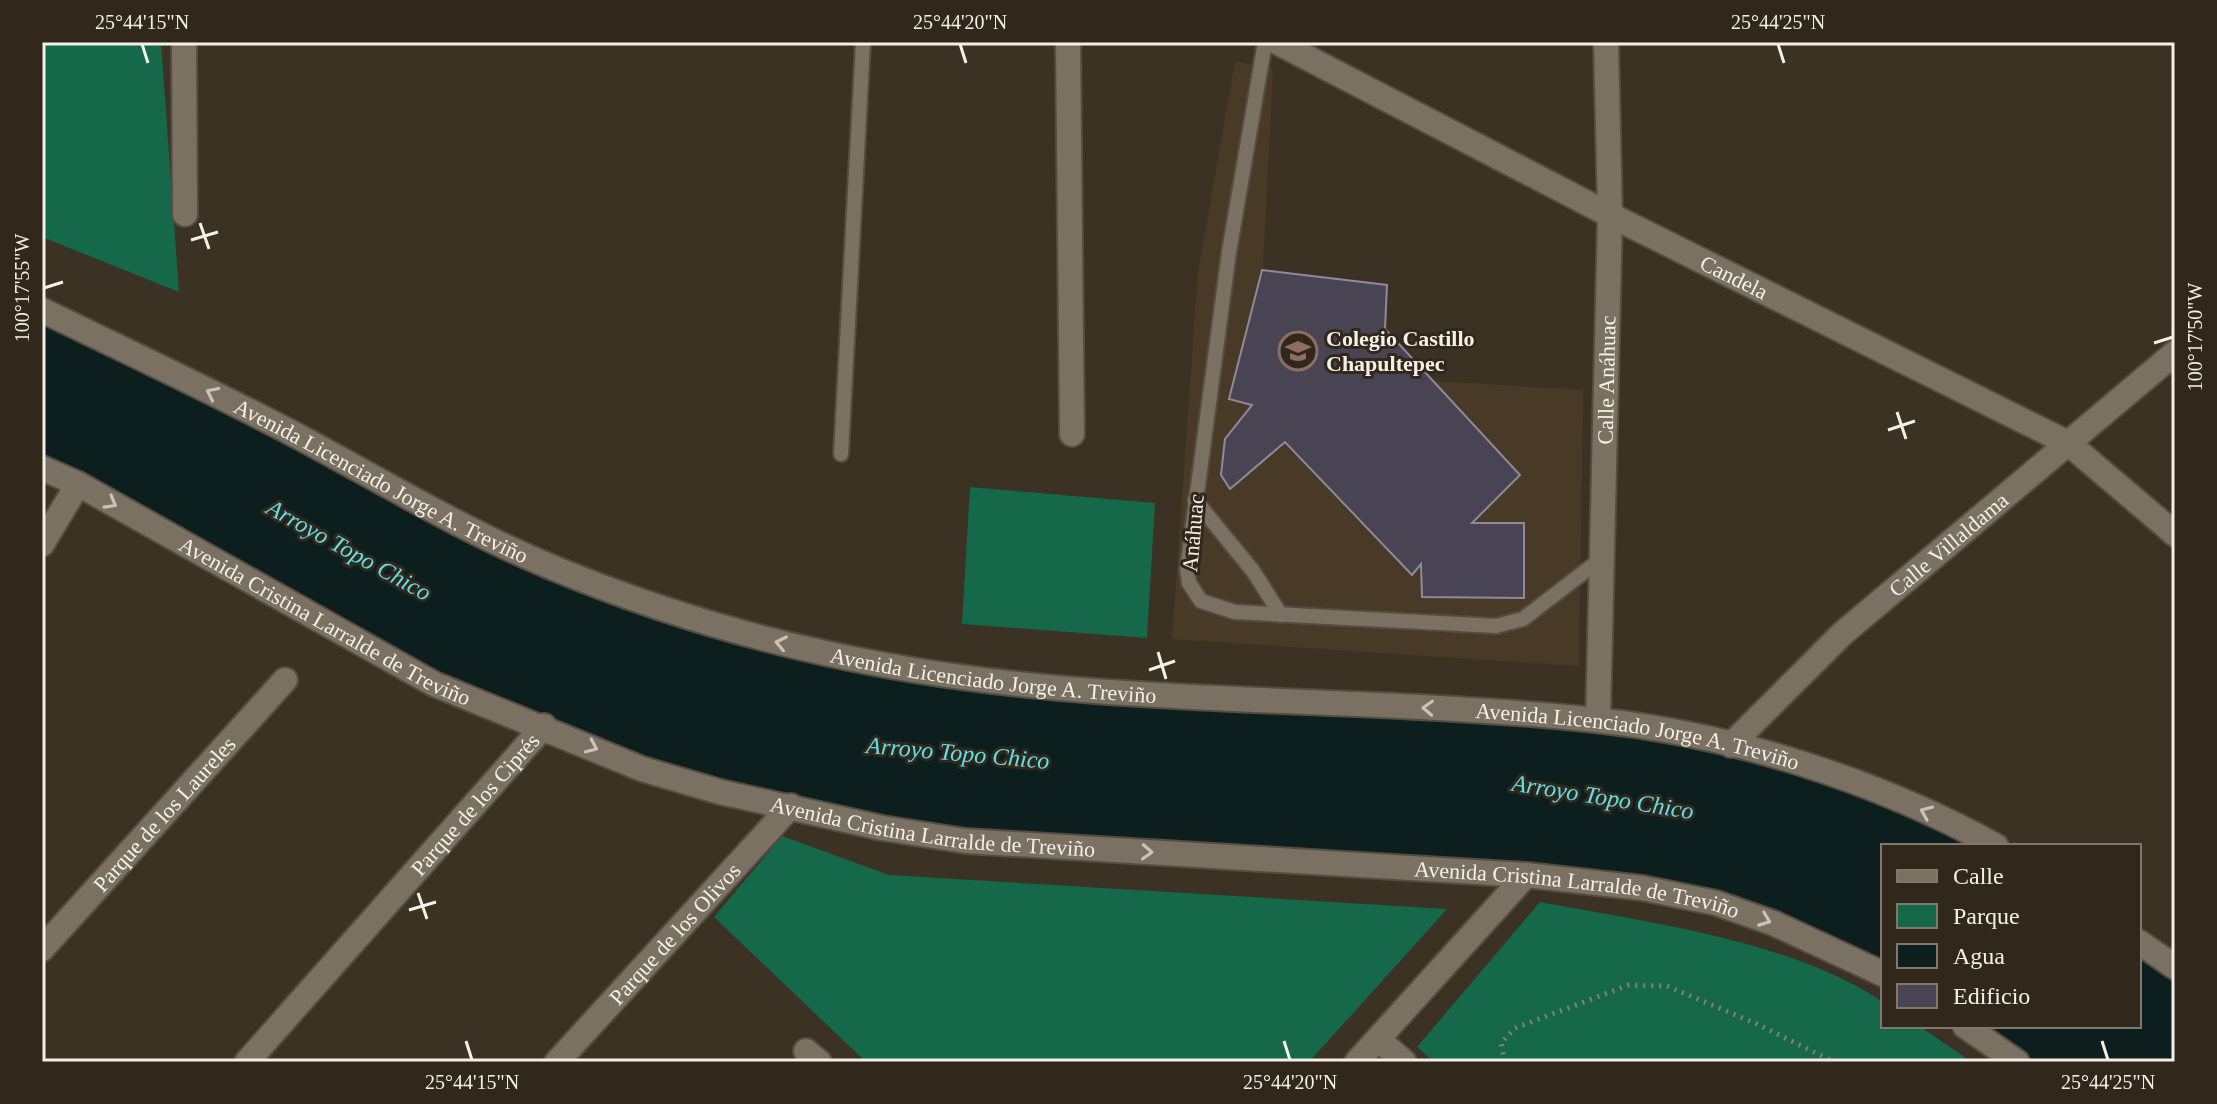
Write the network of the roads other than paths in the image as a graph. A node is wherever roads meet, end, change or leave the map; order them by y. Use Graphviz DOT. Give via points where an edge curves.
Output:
graph roads {
  1 [pos="184,42"];
  2 [pos="863,42"];
  3 [pos="1068,42"];
  4 [pos="1265,42"];
  5 [pos="1277,42"];
  6 [pos="1606,42"];
  7 [pos="185,214"];
  8 [pos="1610,215"];
  9 [pos="42,310"];
  10 [pos="2175,353"];
  11 [pos="1072,434"];
  12 [pos="2068,443"];
  13 [pos="841,454"];
  14 [pos="42,468"];
  15 [pos="78,484"];
  16 [pos="1195,500"];
  17 [pos="2175,534"];
  18 [pos="42,544"];
  19 [pos="1601,559"];
  20 [pos="1281,615"];
  21 [pos="285,680"];
  22 [pos="1598,720"];
  23 [pos="544,726"];
  24 [pos="1731,745"];
  25 [pos="791,806"];
  26 [pos="1992,844"];
  27 [pos="1526,875"];
  28 [pos="2141,943"];
  29 [pos="42,949"];
  30 [pos="2175,967"];
  31 [pos="1881,973"];
  32 [pos="1968,1028"];
  33 [pos="1378,1039"];
  34 [pos="247,1062"];
  35 [pos="557,1062"];
  36 [pos="1357,1062"];
  37 [pos="1404,1062"];
  38 [pos="2017,1062"];
  1 -- 7 [label="street"];
  2 -- 13 [label="lane"];
  3 -- 11 [label="street"];
  4 -- 16 [label="lane, Anáhuac"];
  5 -- 8 [label="street, Candela"];
  6 -- 8 [label="street, Calle Anáhuac"];
  8 -- 12 [label="street, Candela"];
  8 -- 19 [label="street, Calle Anáhuac"];
  22 -- 9 [label="street, Avenida Licenciado Jorge A. Treviño, one-way" via="1030,685 886,666 769,640 658,608 545,564"];
  10 -- 12 [label="street, Calle Villaldama"];
  12 -- 17 [label="street, Candela"];
  12 -- 24 [label="street, Calle Villaldama" via="1842,634"];
  14 -- 15 [label="street, Avenida Cristina Larralde de Treviño"];
  15 -- 18 [label="street"];
  15 -- 23 [label="street, Avenida Cristina Larralde de Treviño, one-way" via="434,684"];
  16 -- 20 [label="lane"];
  16 -- 20 [label="lane, Anáhuac" via="1187,569 1194,592 1213,608"];
  19 -- 20 [label="lane, Anáhuac" via="1512,624"];
  19 -- 22 [label="street, Calle Anáhuac"];
  21 -- 29 [label="street, Parque de los Laureles"];
  22 -- 24 [label="street, Avenida Licenciado Jorge A. Treviño"];
  23 -- 25 [label="street, Avenida Cristina Larralde de Treviño, one-way" via="642,769"];
  23 -- 34 [label="street, Parque de los Ciprés"];
  26 -- 24 [label="street, Avenida Licenciado Jorge A. Treviño, one-way" via="1827,773"];
  25 -- 27 [label="street, Avenida Cristina Larralde de Treviño, one-way" via="965,841"];
  25 -- 35 [label="street, Parque de los Olivos"];
  27 -- 31 [label="street, Avenida Cristina Larralde de Treviño, one-way" via="1642,888 1716,903"];
  27 -- 33 [label="street"];
  28 -- 30 [label="street"];
  32 -- 38 [label="street"];
  33 -- 36 [label="street"];
  33 -- 37 [label="street"];
}
